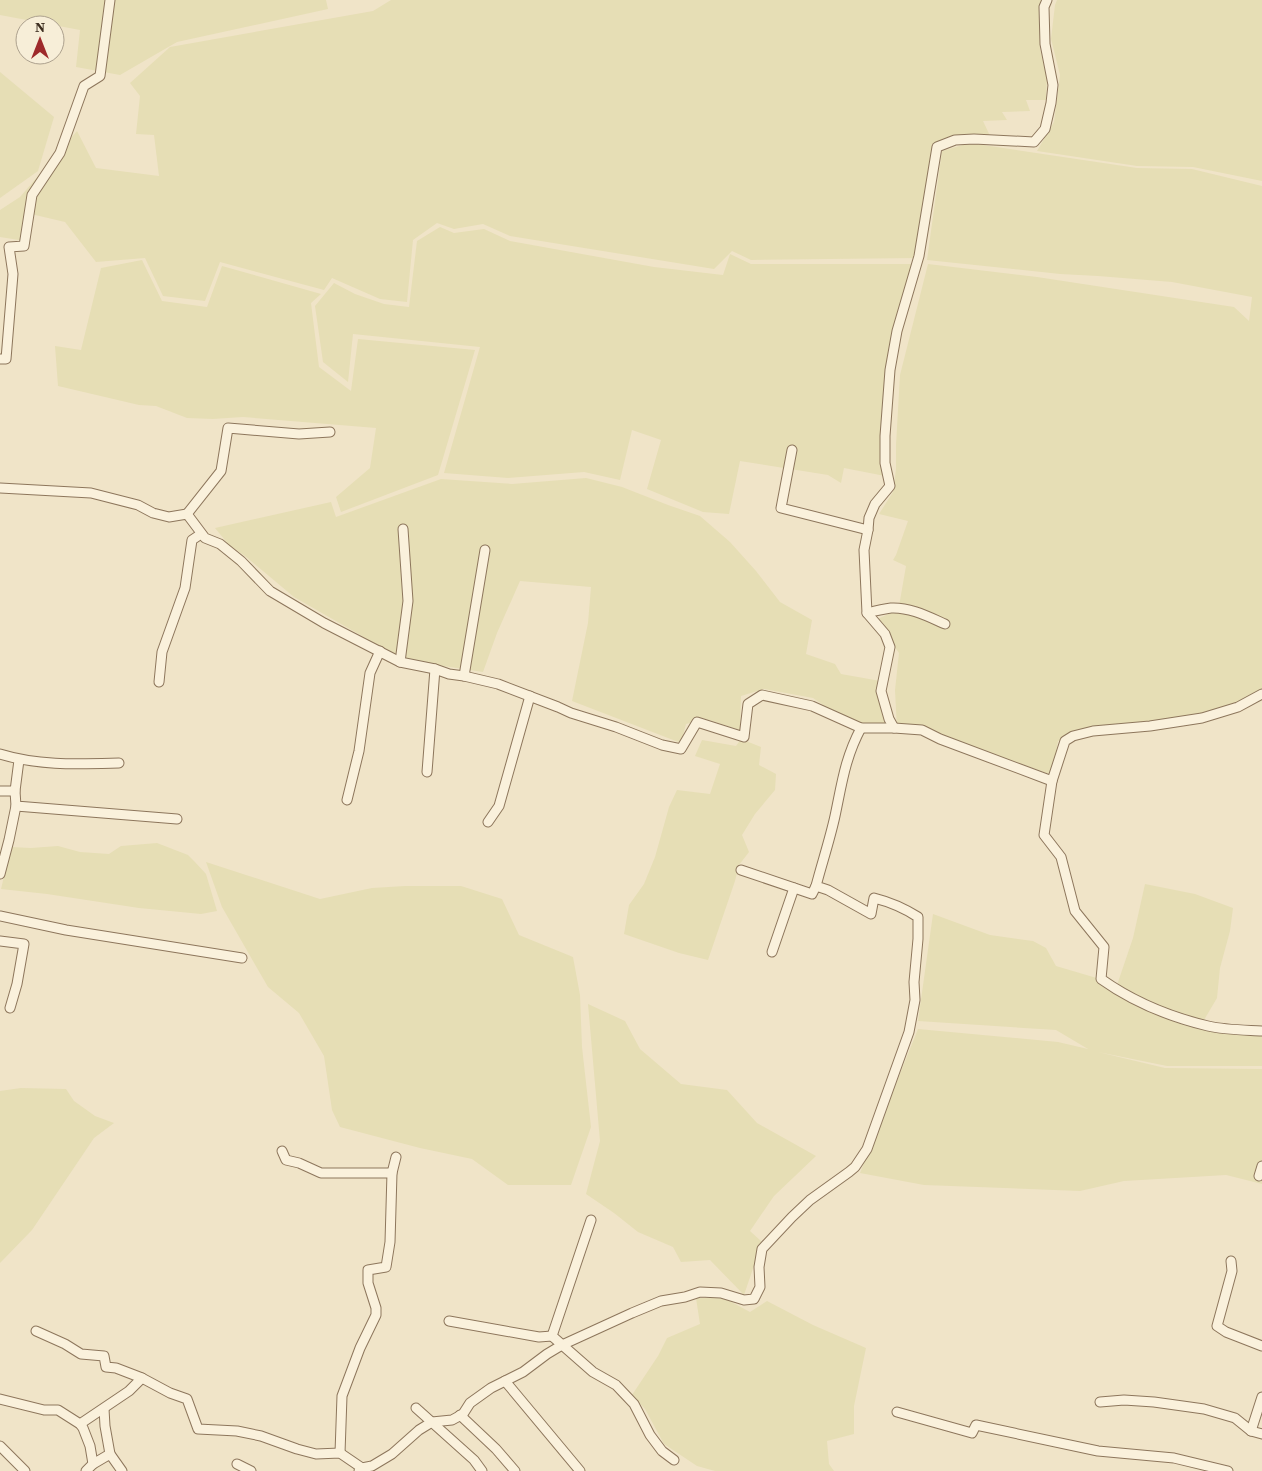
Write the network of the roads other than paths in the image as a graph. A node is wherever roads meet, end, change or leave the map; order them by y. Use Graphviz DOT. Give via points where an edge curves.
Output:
graph roads {
  1 [pos="110,0"];
  2 [pos="1047,0"];
  3 [pos="0,359"];
  4 [pos="330,432"];
  5 [pos="792,450"];
  6 [pos="0,488"];
  7 [pos="187,514"];
  8 [pos="403,529"];
  9 [pos="868,530"];
  10 [pos="202,534"];
  11 [pos="485,550"];
  12 [pos="867,613"];
  13 [pos="945,624"];
  14 [pos="380,651"];
  15 [pos="400,662"];
  16 [pos="435,669"];
  17 [pos="464,676"];
  18 [pos="159,682"];
  19 [pos="1262,694"];
  20 [pos="530,696"];
  21 [pos="861,728"];
  22 [pos="894,728"];
  23 [pos="0,754"];
  24 [pos="19,760"];
  25 [pos="119,763"];
  26 [pos="427,772"];
  27 [pos="1052,781"];
  28 [pos="0,791"];
  29 [pos="15,791"];
  30 [pos="347,800"];
  31 [pos="16,806"];
  32 [pos="177,819"];
  33 [pos="488,822"];
  34 [pos="740,870"];
  35 [pos="0,874"];
  36 [pos="816,886"];
  37 [pos="794,888"];
  38 [pos="0,916"];
  39 [pos="0,941"];
  40 [pos="772,952"];
  41 [pos="242,958"];
  42 [pos="10,1008"];
  43 [pos="1262,1031"];
  44 [pos="282,1151"];
  45 [pos="396,1157"];
  46 [pos="1262,1166"];
  47 [pos="392,1172"];
  48 [pos="1259,1176"];
  49 [pos="591,1220"];
  50 [pos="1231,1262"];
  51 [pos="449,1321"];
  52 [pos="36,1331"];
  53 [pos="552,1336"];
  54 [pos="562,1345"];
  55 [pos="1262,1346"];
  56 [pos="142,1378"];
  57 [pos="506,1381"];
  58 [pos="1262,1396"];
  59 [pos="0,1399"];
  60 [pos="1100,1402"];
  61 [pos="416,1408"];
  62 [pos="104,1409"];
  63 [pos="897,1412"];
  64 [pos="460,1415"];
  65 [pos="432,1422"];
  66 [pos="80,1424"];
  67 [pos="1251,1431"];
  68 [pos="1262,1434"];
  69 [pos="0,1446"];
  70 [pos="340,1453"];
  71 [pos="110,1454"];
  72 [pos="674,1460"];
  73 [pos="93,1464"];
  74 [pos="237,1464"];
  75 [pos="360,1470"];
  76 [pos="25,1471"];
  77 [pos="86,1471"];
  78 [pos="122,1471"];
  79 [pos="251,1471"];
  80 [pos="482,1471"];
  81 [pos="514,1471"];
  82 [pos="580,1471"];
  83 [pos="1228,1471"];
  1 -- 3 [label="street" via="100,76 84,86 60,154 32,195 24,246 9,247 13,274 10,325 6,359"];
  2 -- 9 [label="street" via="1044,7 1045,44 1053,85 1045,129 1034,142 974,139 955,140 938,147 919,256 897,331 890,370 885,463 890,486 875,504"];
  4 -- 7 [label="street" via="299,434 228,428 221,471"];
  5 -- 9 [label="street" via="781,508"];
  6 -- 7 [label="street" via="91,493 169,517"];
  7 -- 10 [label="street"];
  8 -- 15 [label="street" via="408,601"];
  9 -- 12 [label="street" via="864,550"];
  10 -- 14 [label="street" via="242,562 270,590 324,623"];
  10 -- 18 [label="street" via="192,540 185,588 162,652"];
  11 -- 17 [label="street"];
  12 -- 13 [label="street" via="906,609"];
  12 -- 22 [label="street" via="889,641 881,691"];
  14 -- 15 [label="street"];
  14 -- 30 [label="street" via="370,673 359,751"];
  15 -- 16 [label="street"];
  16 -- 17 [label="street"];
  16 -- 26 [label="street"];
  17 -- 20 [label="street"];
  19 -- 27 [label="street" via="1238,707 1202,718 1073,736 1065,741"];
  20 -- 21 [label="street" via="662,745 681,749 697,722 744,737 748,704 762,695 812,706"];
  20 -- 33 [label="street" via="499,806"];
  21 -- 22 [label="street"];
  21 -- 36 [label="street" via="844,768"];
  22 -- 27 [label="street" via="922,730"];
  23 -- 24 [label="street"];
  24 -- 25 [label="street" via="64,764"];
  24 -- 29 [label="street"];
  27 -- 43 [label="street" via="1044,835 1061,857 1075,911 1104,947 1101,979 1155,1009 1208,1026"];
  28 -- 29 [label="street"];
  29 -- 31 [label="street"];
  31 -- 32 [label="street"];
  31 -- 35 [label="street"];
  34 -- 37 [label="street"];
  36 -- 37 [label="street" via="812,894"];
  36 -- 54 [label="street" via="871,914 874,898 906,909 918,917 915,1000 910,1032 867,1149 855,1167 810,1200 762,1249 760,1287 754,1299 700,1292 661,1301"];
  37 -- 40 [label="street"];
  38 -- 41 [label="street" via="66,930"];
  39 -- 42 [label="street" via="24,944"];
  44 -- 47 [label="street" via="286,1160 321,1173"];
  45 -- 47 [label="street"];
  46 -- 48 [label="street"];
  47 -- 70 [label="street" via="386,1267 368,1270 376,1315 342,1396"];
  49 -- 53 [label="street"];
  50 -- 55 [label="street" via="1232,1271 1217,1326"];
  51 -- 53 [label="street" via="539,1337"];
  52 -- 56 [label="street" via="80,1354 104,1356 106,1367"];
  53 -- 54 [label="street"];
  54 -- 57 [label="street"];
  54 -- 72 [label="street" via="593,1372 616,1385 634,1404 662,1451"];
  56 -- 62 [label="street"];
  56 -- 70 [label="street" via="187,1399 198,1429 261,1436 316,1454"];
  57 -- 64 [label="street" via="470,1403"];
  57 -- 82 [label="street"];
  58 -- 67 [label="street"];
  59 -- 66 [label="street" via="44,1410 58,1410"];
  60 -- 67 [label="street" via="1154,1402 1204,1409 1235,1418"];
  61 -- 65 [label="street"];
  62 -- 66 [label="street"];
  62 -- 71 [label="street"];
  63 -- 83 [label="street" via="972,1433 976,1424 1098,1451 1174,1458"];
  64 -- 65 [label="street" via="452,1420"];
  64 -- 81 [label="street"];
  65 -- 75 [label="street" via="392,1454"];
  65 -- 80 [label="street"];
  66 -- 73 [label="street" via="90,1446"];
  67 -- 68 [label="street"];
  69 -- 76 [label="street"];
  70 -- 75 [label="street"];
  71 -- 73 [label="street"];
  71 -- 78 [label="street"];
  73 -- 77 [label="street"];
  74 -- 79 [label="street"];
}
